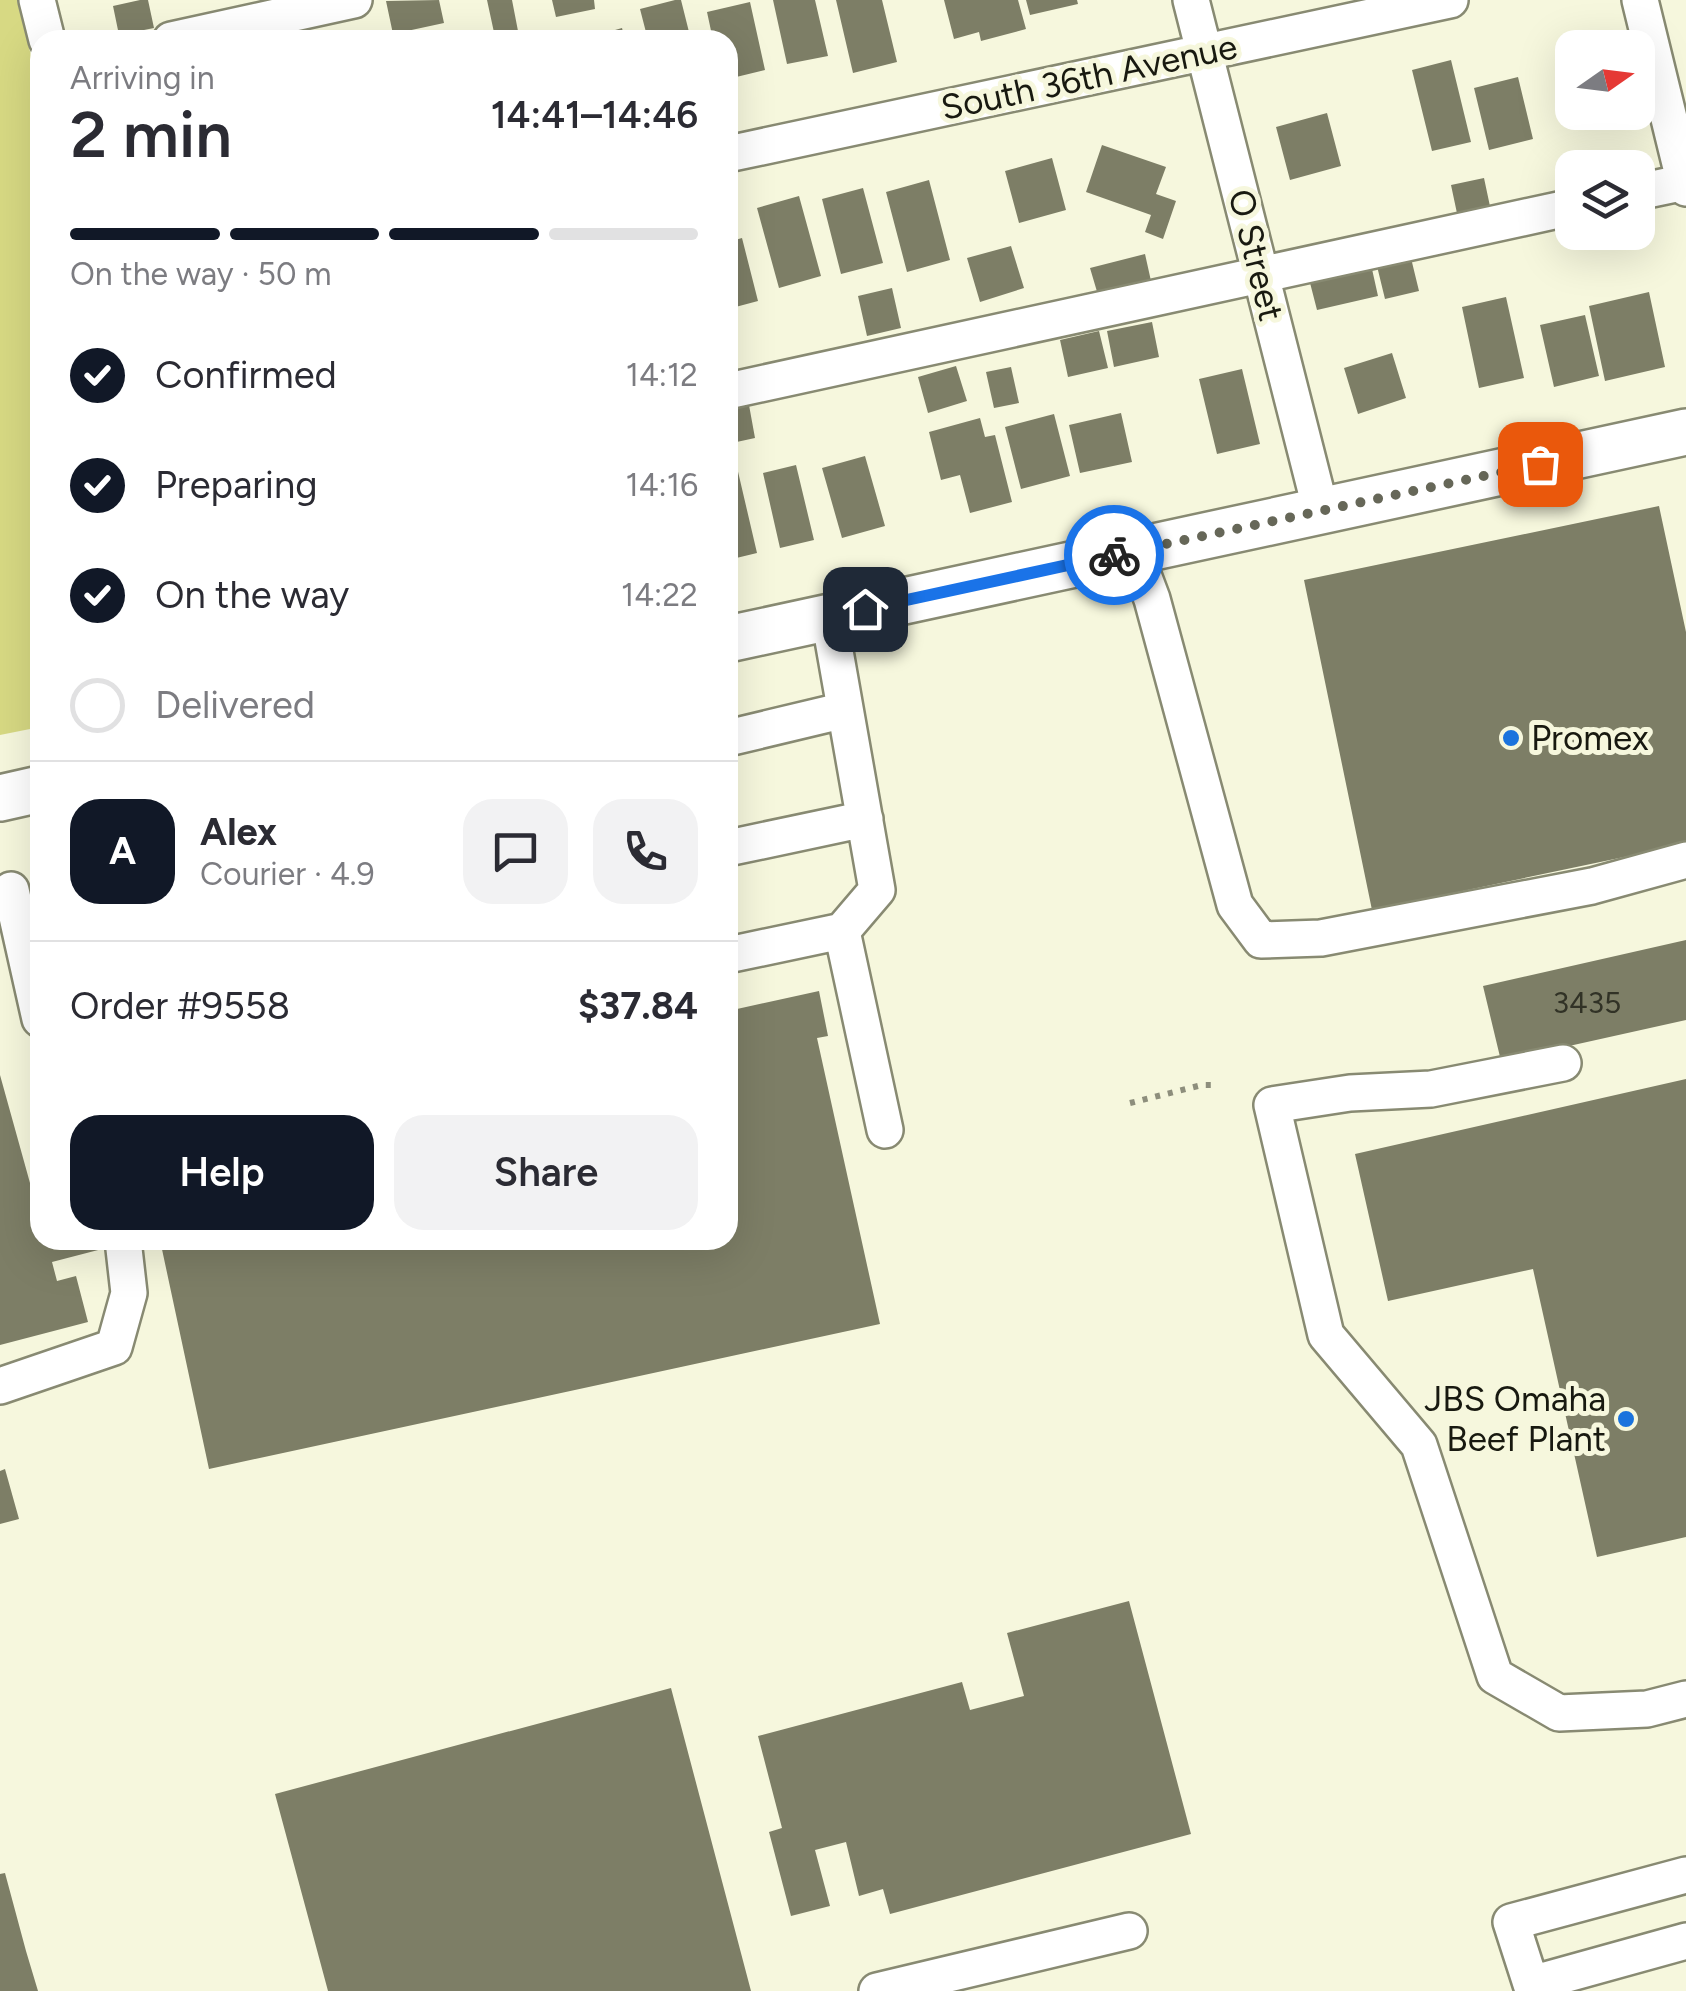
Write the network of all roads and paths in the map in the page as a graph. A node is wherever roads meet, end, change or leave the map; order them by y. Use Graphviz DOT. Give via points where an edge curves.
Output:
graph roads {
  1 [pos="37,0"];
  2 [pos="354,0"];
  3 [pos="1191,0"];
  4 [pos="1450,0"];
  5 [pos="1640,0"];
  6 [pos="44,30"];
  7 [pos="217,30"];
  8 [pos="1205,52"];
  9 [pos="1678,119"];
  10 [pos="738,152"];
  11 [pos="1685,185"];
  12 [pos="1655,189"];
  13 [pos="1555,211"];
  14 [pos="1261,275"];
  15 [pos="738,389"];
  16 [pos="1686,432"];
  17 [pos="1321,511"];
  18 [pos="1134,551"];
  19 [pos="829,617"];
  20 [pos="738,637"];
  21 [pos="846,710"];
  22 [pos="738,736"];
  23 [pos="865,818"];
  24 [pos="738,846"];
  25 [pos="1686,860"];
  26 [pos="17,887"];
  27 [pos="842,931"];
  28 [pos="738,953"];
  29 [pos="13,960"];
  30 [pos="30,991"];
  31 [pos="1563,1063"];
  32 [pos="1214,1086"];
  33 [pos="1130,1103"];
  34 [pos="886,1130"];
  35 [pos="124,1250"];
  36 [pos="0,1386"];
  37 [pos="1686,1699"];
  38 [pos="1686,1875"];
  39 [pos="1129,1930"];
  40 [pos="1686,1941"];
  41 [pos="877,1991"];
  1 -- 6 [label="street"];
  2 -- 7 [label="street"];
  3 -- 8 [label="street, O Street"];
  4 -- 8 [label="street, South 36th Avenue"];
  5 -- 9 [label="street"];
  8 -- 10 [label="street, South 36th Avenue"];
  8 -- 14 [label="street, O Street"];
  9 -- 11 [label="street"];
  11 -- 12 [label="street"];
  13 -- 14 [label="street"];
  14 -- 15 [label="street"];
  14 -- 17 [label="street, O Street"];
  16 -- 17 [label="main road"];
  17 -- 18 [label="main road"];
  18 -- 19 [label="main road"];
  18 -- 25 [label="street" via="1234,904 1261,940 1322,938 1592,886"];
  19 -- 20 [label="main road"];
  19 -- 21 [label="street"];
  21 -- 22 [label="street"];
  21 -- 23 [label="street"];
  23 -- 24 [label="street"];
  23 -- 27 [label="street" via="878,890"];
  26 -- 29 [label="street"];
  27 -- 28 [label="street"];
  27 -- 34 [label="street"];
  29 -- 30 [label="street"];
  31 -- 37 [label="street" via="1431,1089 1272,1105 1326,1334 1419,1445 1494,1676 1559,1713 1646,1709"];
  32 -- 33 [label="path"];
  35 -- 36 [label="street" via="129,1293 114,1346"];
  38 -- 40 [label="street" via="1512,1922 1531,1984"];
  39 -- 41 [label="street"];
}
